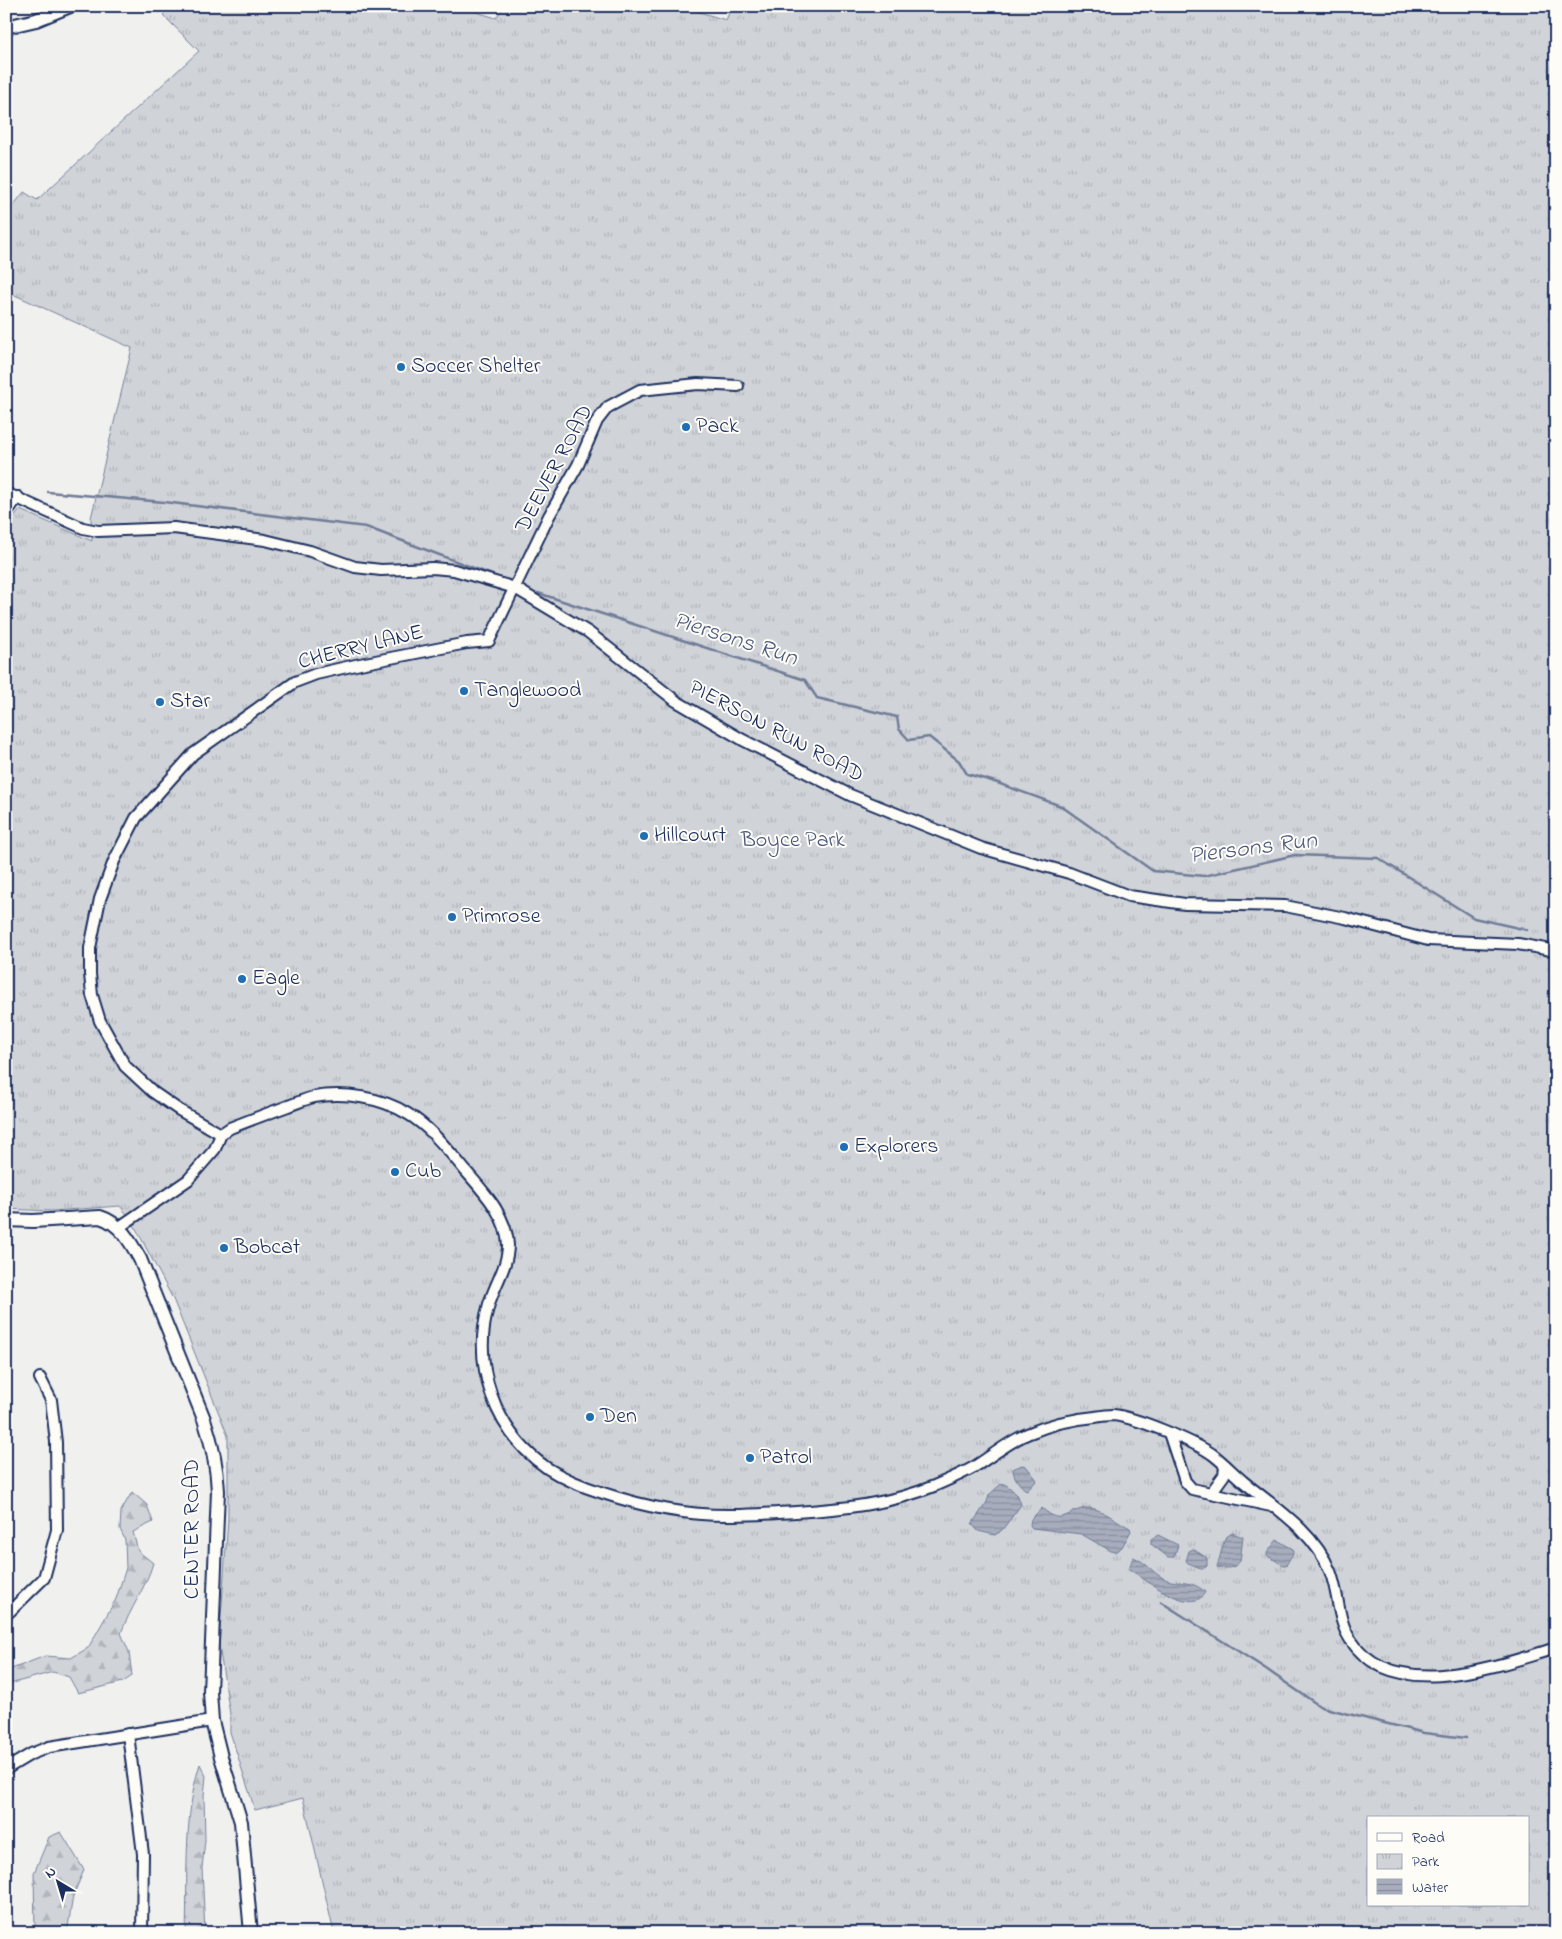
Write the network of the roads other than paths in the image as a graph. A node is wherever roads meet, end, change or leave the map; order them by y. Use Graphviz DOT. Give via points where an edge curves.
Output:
graph roads {
  1 [pos="70,6"];
  2 [pos="6,27"];
  3 [pos="738,386"];
  4 [pos="6,493"];
  5 [pos="18,497"];
  6 [pos="6,512"];
  7 [pos="515,588"];
  8 [pos="1556,951"];
  9 [pos="221,1134"];
  10 [pos="6,1220"];
  11 [pos="118,1228"];
  12 [pos="40,1378"];
  13 [pos="1169,1433"];
  14 [pos="1225,1466"];
  15 [pos="1211,1493"];
  16 [pos="1274,1507"];
  17 [pos="6,1615"];
  18 [pos="1556,1648"];
  19 [pos="212,1721"];
  20 [pos="128,1734"];
  21 [pos="6,1769"];
  22 [pos="142,1933"];
  23 [pos="251,1933"];
  1 -- 2 [label="main road" via="36,20"];
  3 -- 7 [label="street, DEEVER ROAD" via="698,384 640,390 608,407 597,421"];
  4 -- 5 [label="street, PIERSON RUN ROAD"];
  5 -- 6 [label="street"];
  5 -- 7 [label="street, PIERSON RUN ROAD" via="83,528 98,531 174,528 265,540 310,550 355,567 454,570"];
  7 -- 8 [label="street, PIERSON RUN ROAD" via="588,632 676,701 742,740 850,795 982,848 1070,874 1129,896 1186,904 1285,906 1428,940 1518,944"];
  7 -- 9 [label="street, CHERRY LANE" via="489,641 369,662 296,682 193,754 136,818 100,899 90,948 92,995 100,1021 125,1066 153,1092"];
  9 -- 11 [label="street" via="215,1149 188,1180"];
  9 -- 13 [label="street" via="311,1098 336,1096 360,1096 389,1105 422,1124 482,1190 496,1208 505,1228 508,1245 504,1267 489,1304 482,1351 486,1380 506,1425 547,1468 582,1486 630,1502 670,1510 730,1515 875,1504 929,1488 970,1470 1026,1434 1074,1418 1114,1415"];
  10 -- 11 [label="main road, CENTER ROAD" via="100,1217"];
  11 -- 19 [label="main road, CENTER ROAD" via="129,1239 150,1283 204,1419 217,1467 210,1692"];
  12 -- 17 [label="street" via="51,1400 56,1442 57,1530 44,1578"];
  13 -- 14 [label="street" via="1211,1453"];
  13 -- 15 [label="street" via="1185,1481 1192,1489"];
  14 -- 15 [label="street" via="1224,1475"];
  14 -- 16 [label="street"];
  15 -- 16 [label="street"];
  16 -- 18 [label="street" via="1303,1530 1318,1550 1330,1571 1350,1639 1378,1666 1398,1673 1419,1675 1475,1671"];
  19 -- 20 [label="street"];
  19 -- 23 [label="main road, CENTER ROAD" via="241,1822"];
  20 -- 21 [label="street" via="49,1747"];
  20 -- 22 [label="street" via="143,1854"];
}
